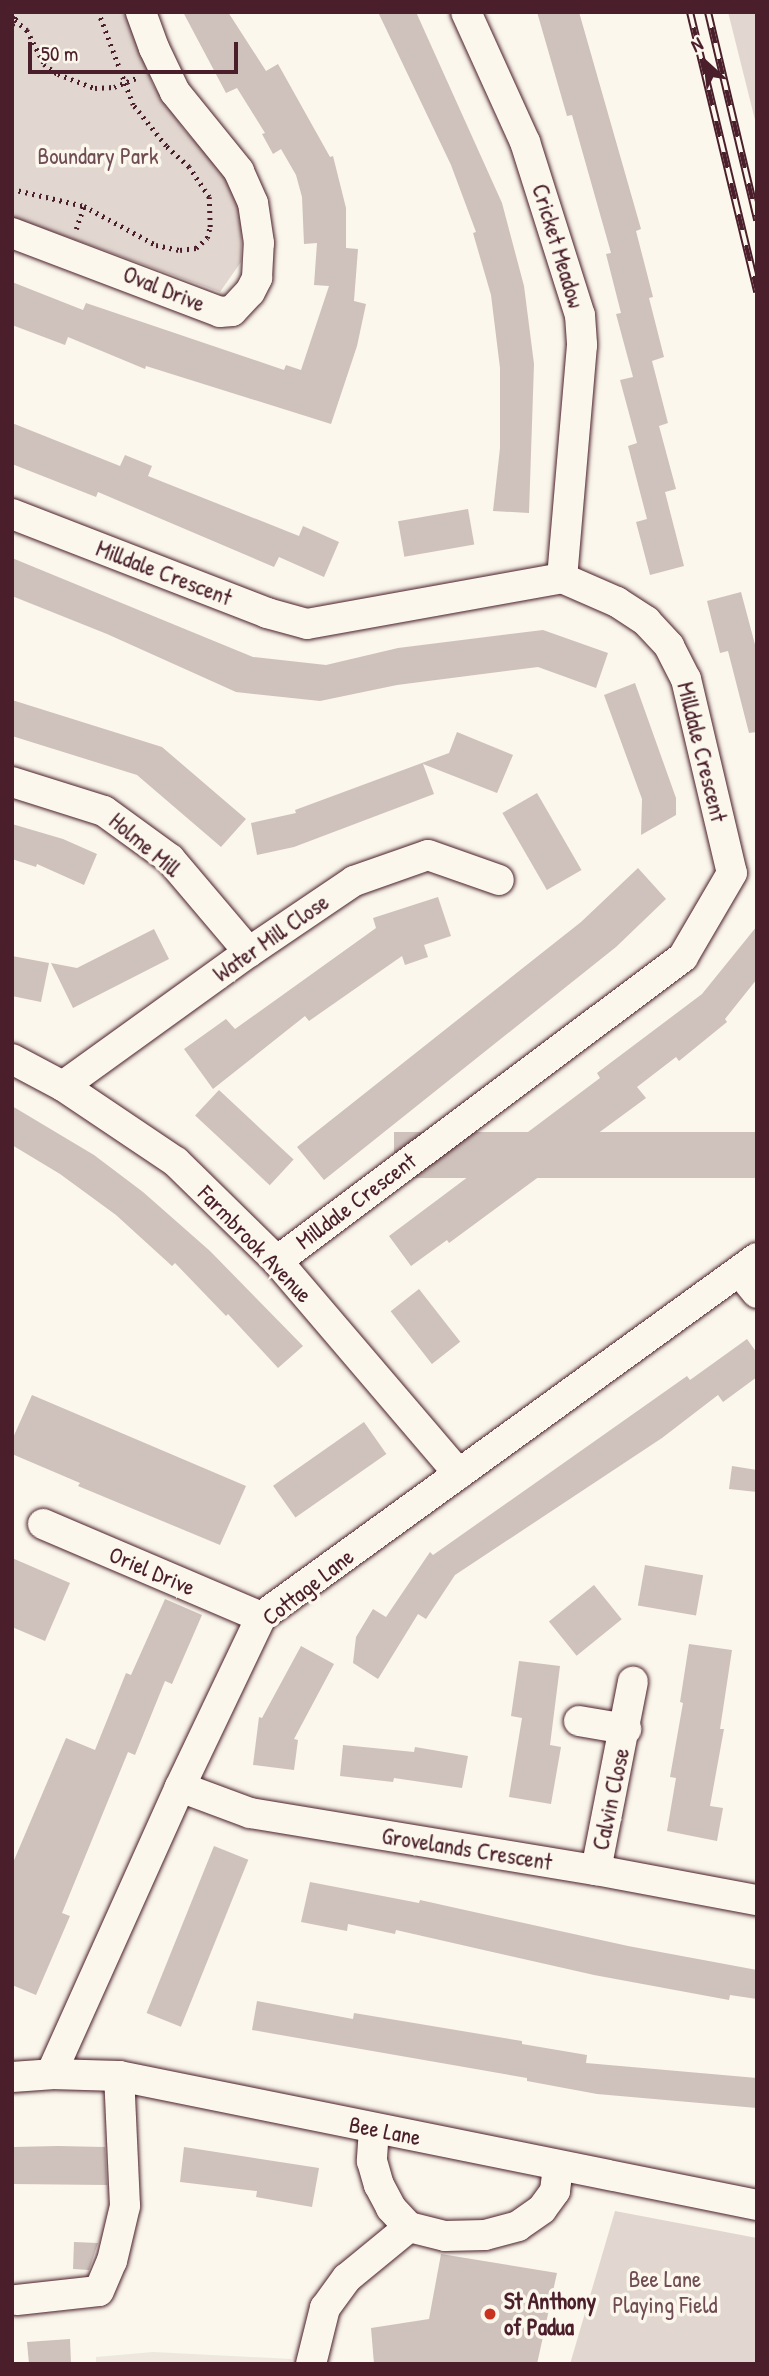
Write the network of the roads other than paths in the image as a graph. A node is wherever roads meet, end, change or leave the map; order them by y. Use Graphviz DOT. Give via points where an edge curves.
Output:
graph roads {
  1 [pos="141,12"];
  2 [pos="466,12"];
  3 [pos="12,233"];
  4 [pos="12,514"];
  5 [pos="562,578"];
  6 [pos="12,782"];
  7 [pos="499,880"];
  8 [pos="248,952"];
  9 [pos="12,1059"];
  10 [pos="64,1086"];
  11 [pos="276,1261"];
  12 [pos="751,1274"];
  13 [pos="459,1474"];
  14 [pos="43,1524"];
  15 [pos="261,1617"];
  16 [pos="633,1682"];
  17 [pos="579,1721"];
  18 [pos="626,1729"];
  19 [pos="180,1787"];
  20 [pos="596,1870"];
  21 [pos="757,1900"];
  22 [pos="51,2074"];
  23 [pos="119,2076"];
  24 [pos="12,2077"];
  25 [pos="374,2129"];
  26 [pos="558,2166"];
  27 [pos="757,2205"];
  28 [pos="410,2227"];
  29 [pos="17,2300"];
  30 [pos="311,2364"];
  1 -- 3 [label="street, Oval Drive" via="175,92 239,171 253,203 259,243 257,278 241,304 232,312 220,312"];
  2 -- 5 [label="street, Cricket Meadow" via="525,142 580,316 582,345"];
  4 -- 5 [label="street, Milldale Crescent" via="267,613 307,624"];
  5 -- 11 [label="street, Milldale Crescent" via="617,602 646,621 669,646 686,679 732,873 683,957"];
  6 -- 8 [label="street, Holme Mill" via="104,811 170,859"];
  7 -- 8 [label="street, Water Mill Close" via="428,855 355,881"];
  8 -- 10 [label="street, Water Mill Close"];
  9 -- 10 [label="street, Farmbrook Avenue"];
  10 -- 11 [label="street, Farmbrook Avenue" via="176,1162"];
  11 -- 13 [label="street, Farmbrook Avenue"];
  12 -- 13 [label="street, Cottage Lane"];
  13 -- 15 [label="street, Cottage Lane"];
  14 -- 15 [label="street, Oriel Drive"];
  15 -- 19 [label="street, Cottage Lane"];
  16 -- 18 [label="street, Calvin Close"];
  17 -- 18 [label="street, Calvin Close"];
  18 -- 20 [label="street, Calvin Close"];
  19 -- 20 [label="street, Grovelands Crescent" via="250,1813"];
  19 -- 22 [label="street, Cottage Lane"];
  20 -- 21 [label="street, Grovelands Crescent"];
  22 -- 23 [label="street, Bee Lane"];
  22 -- 24 [label="street, Bee Lane"];
  23 -- 25 [label="street, Bee Lane"];
  23 -- 29 [label="street" via="125,2206 112,2261 99,2291"];
  25 -- 26 [label="street, Bee Lane"];
  25 -- 28 [label="street" via="372,2161 379,2185 391,2208"];
  26 -- 27 [label="street, Bee Lane"];
  26 -- 28 [label="street" via="555,2191 542,2209 518,2226 485,2235 445,2236"];
  28 -- 30 [label="street" via="346,2278 325,2308"];
}
